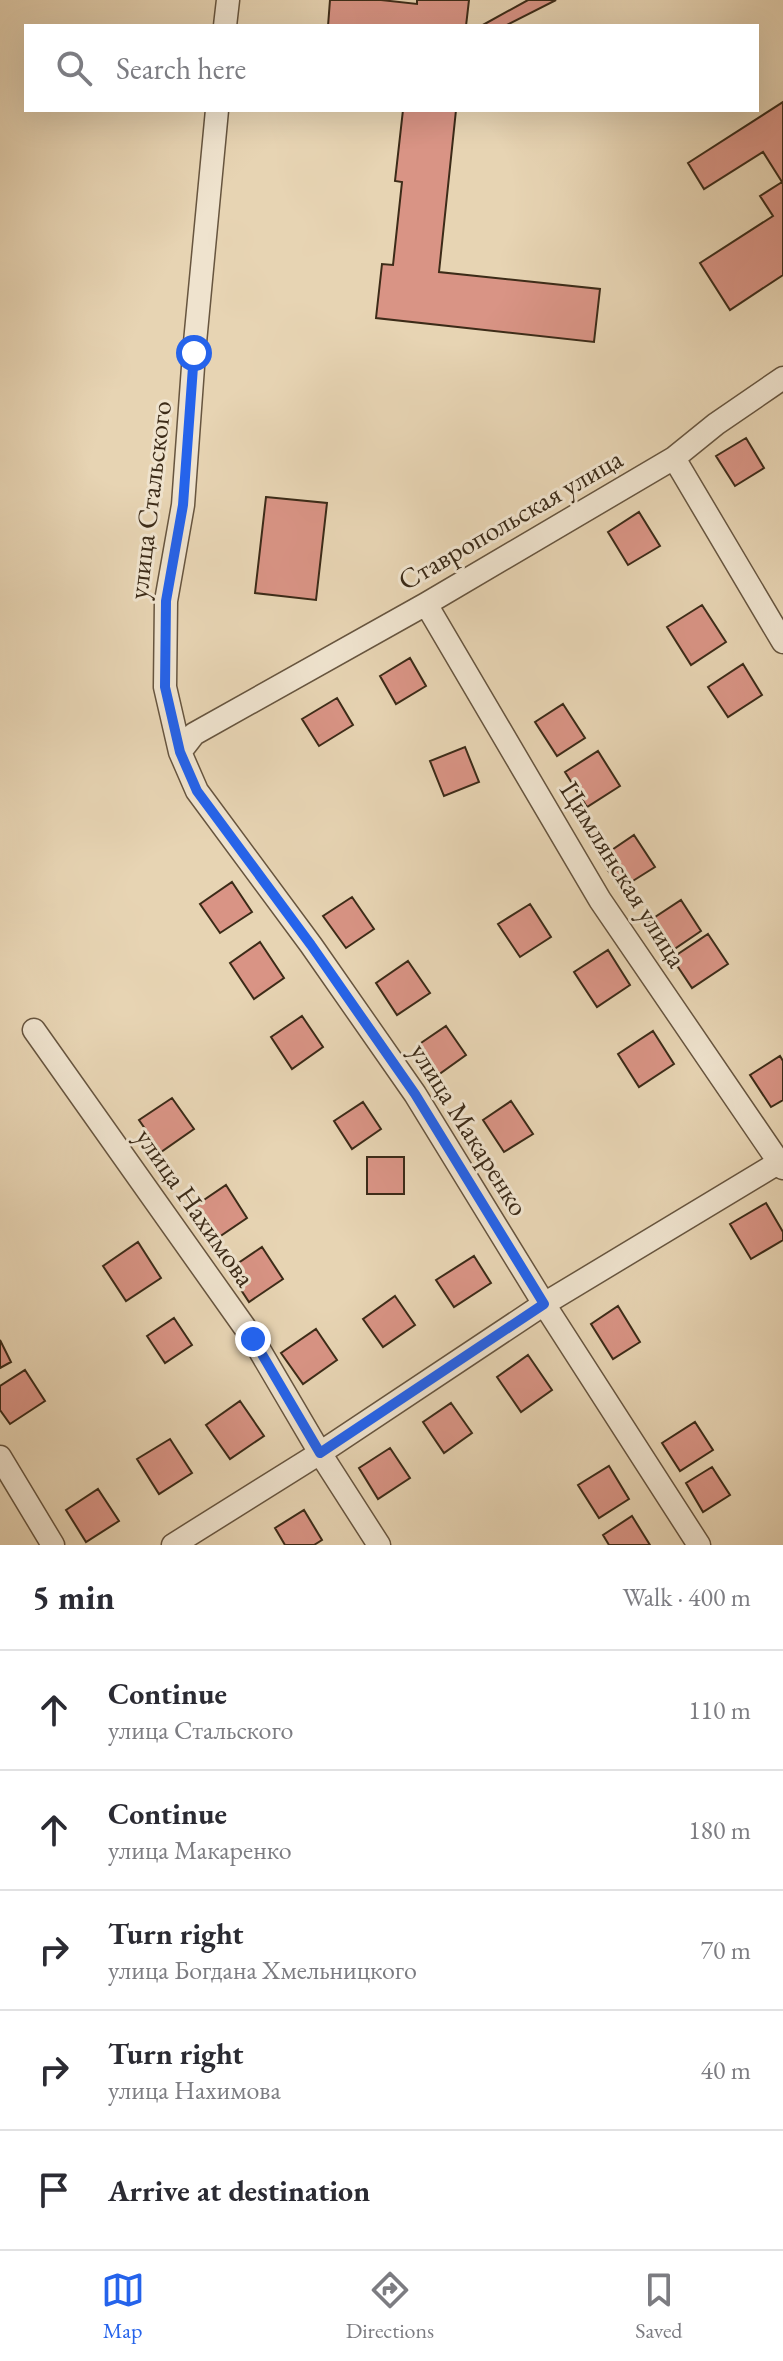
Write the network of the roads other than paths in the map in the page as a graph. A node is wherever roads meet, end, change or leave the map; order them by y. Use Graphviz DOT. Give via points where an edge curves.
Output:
graph roads {
  1 [pos="228,0"];
  2 [pos="225,24"];
  3 [pos="217,112"];
  4 [pos="783,378"];
  5 [pos="674,458"];
  6 [pos="426,604"];
  7 [pos="783,642"];
  8 [pos="180,752"];
  9 [pos="34,1030"];
  10 [pos="782,1163"];
  11 [pos="544,1304"];
  12 [pos="320,1453"];
  13 [pos="0,1457"];
  14 [pos="53,1545"];
  15 [pos="173,1545"];
  16 [pos="379,1545"];
  17 [pos="699,1545"];
  1 -- 2 [label="street"];
  3 -- 8 [label="street, улица Стальского" via="183,505 166,601 165,687"];
  4 -- 5 [label="street, Ставропольская улица"];
  5 -- 6 [label="street, Ставропольская улица"];
  5 -- 7 [label="street"];
  6 -- 8 [label="street, Ставропольская улица" via="194,734"];
  6 -- 10 [label="street, Цимлянская улица" via="600,900"];
  8 -- 11 [label="street, улица Макаренко" via="197,791 415,1094"];
  9 -- 12 [label="street, улица Нахимова" via="253,1339"];
  10 -- 11 [label="street"];
  11 -- 12 [label="street"];
  11 -- 17 [label="street, улица Макаренко"];
  12 -- 15 [label="street"];
  12 -- 16 [label="street, улица Нахимова"];
  13 -- 14 [label="street"];
}
